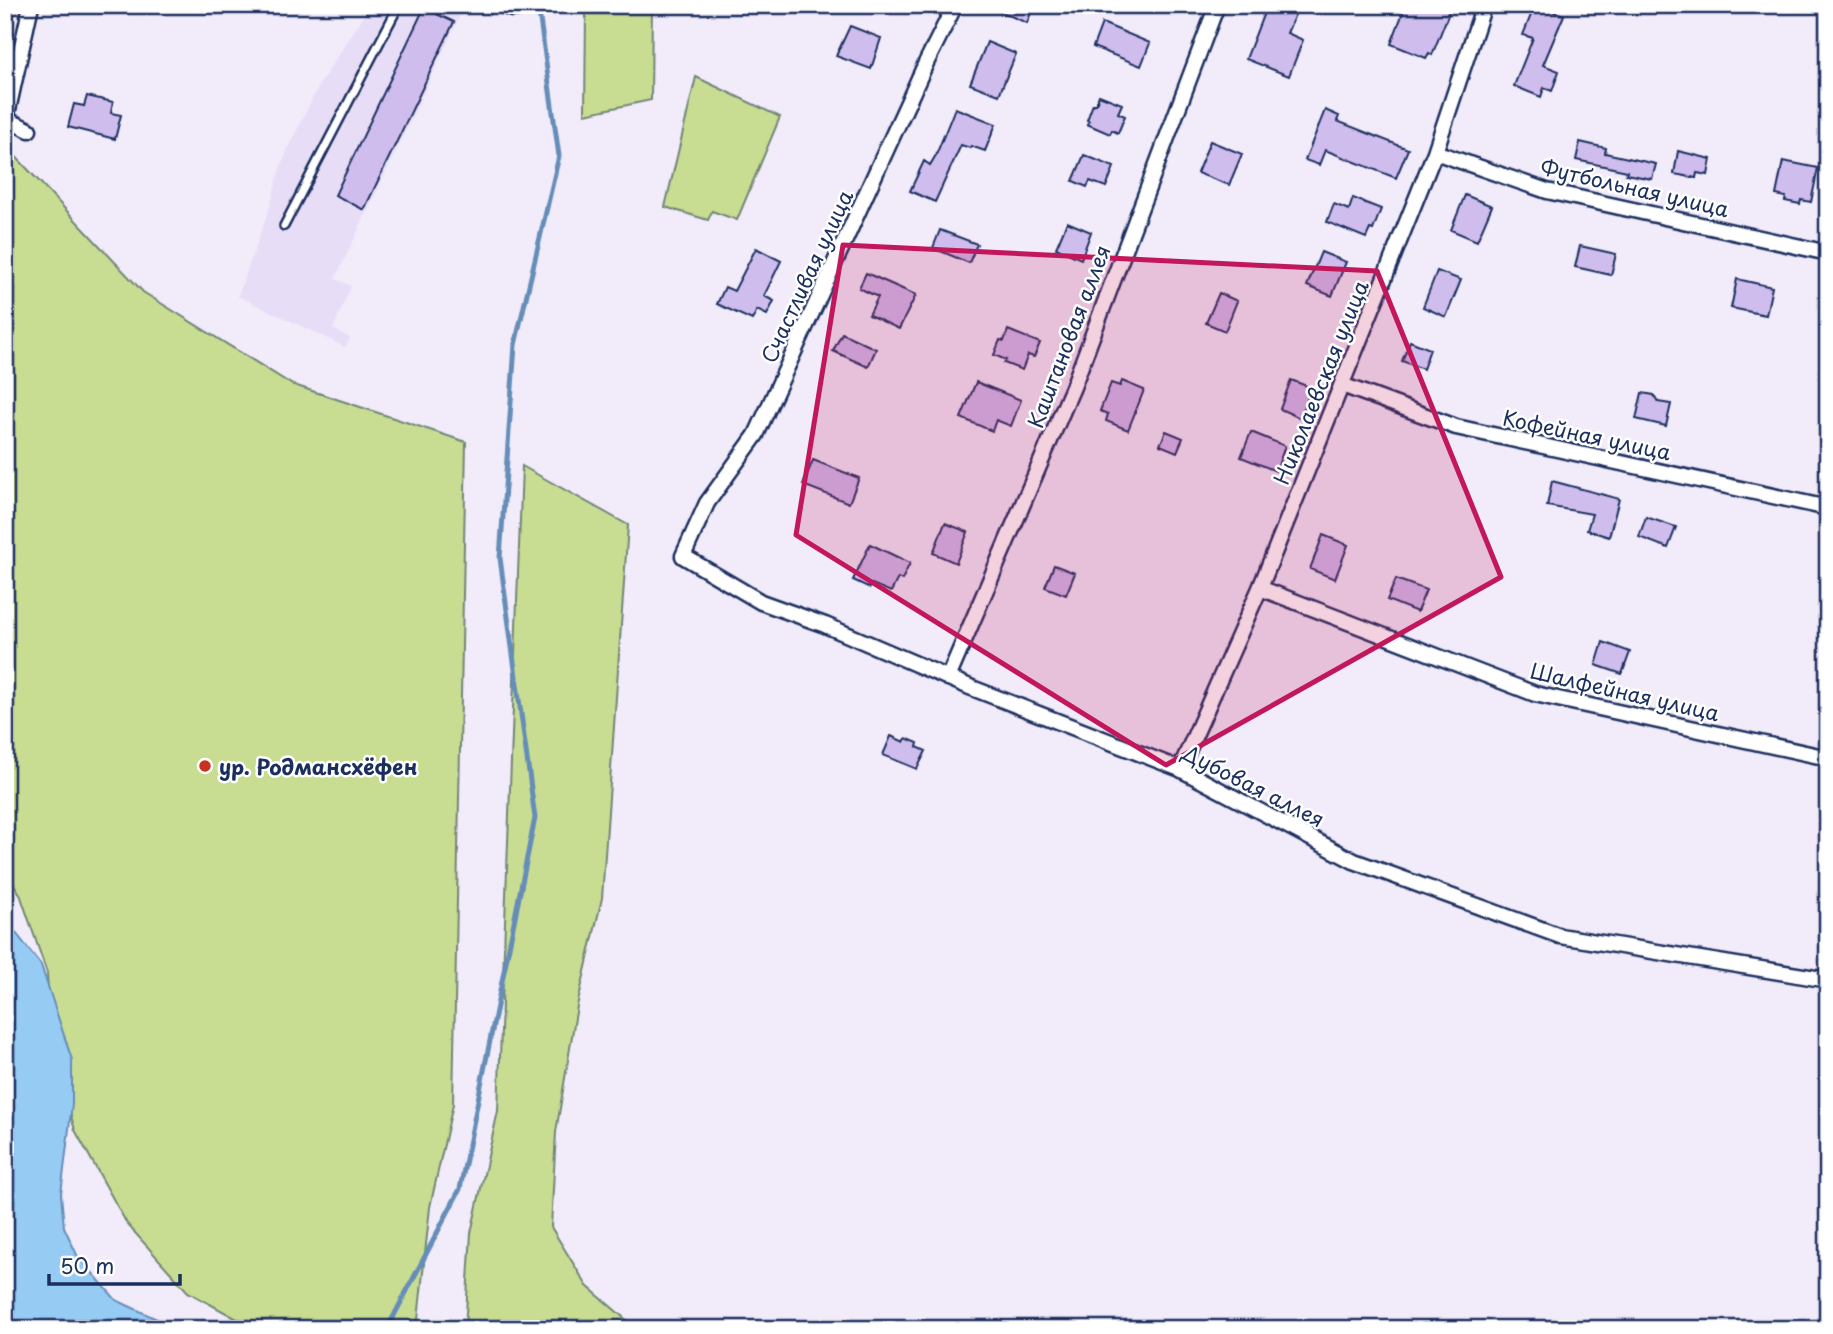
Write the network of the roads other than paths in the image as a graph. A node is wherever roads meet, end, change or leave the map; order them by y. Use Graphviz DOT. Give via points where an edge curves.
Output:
graph roads {
  1 [pos="30,5"];
  2 [pos="399,5"];
  3 [pos="502,5"];
  4 [pos="534,5"];
  5 [pos="955,5"];
  6 [pos="1217,5"];
  7 [pos="1484,5"];
  8 [pos="29,130"];
  9 [pos="1435,152"];
  10 [pos="284,226"];
  11 [pos="1828,253"];
  12 [pos="1342,385"];
  13 [pos="1828,508"];
  14 [pos="683,556"];
  15 [pos="1260,588"];
  16 [pos="948,678"];
  17 [pos="1828,758"];
  18 [pos="1180,769"];
  19 [pos="1828,980"];
  1 -- 8 [label="street" via="6,119"];
  2 -- 10 [label="lane"];
  3 -- 4 [label="street" via="512,9"];
  5 -- 14 [label="street, Счастливая улица" via="756,435 707,503"];
  6 -- 16 [label="street, Каштановая аллея" via="1073,387"];
  7 -- 9 [label="street, Николаевская улица"];
  9 -- 11 [label="street, Футбольная улица" via="1547,191"];
  9 -- 12 [label="street, Николаевская улица"];
  12 -- 13 [label="street, Кофейная улица" via="1456,427"];
  12 -- 15 [label="street, Николаевская улица"];
  14 -- 16 [label="street, Дубовая аллея" via="761,602"];
  15 -- 17 [label="street, Шалфейная улица" via="1535,694"];
  15 -- 18 [label="street, Николаевская улица"];
  16 -- 18 [label="street, Дубовая аллея"];
  18 -- 19 [label="street, Дубовая аллея" via="1354,861 1560,936"];
}
